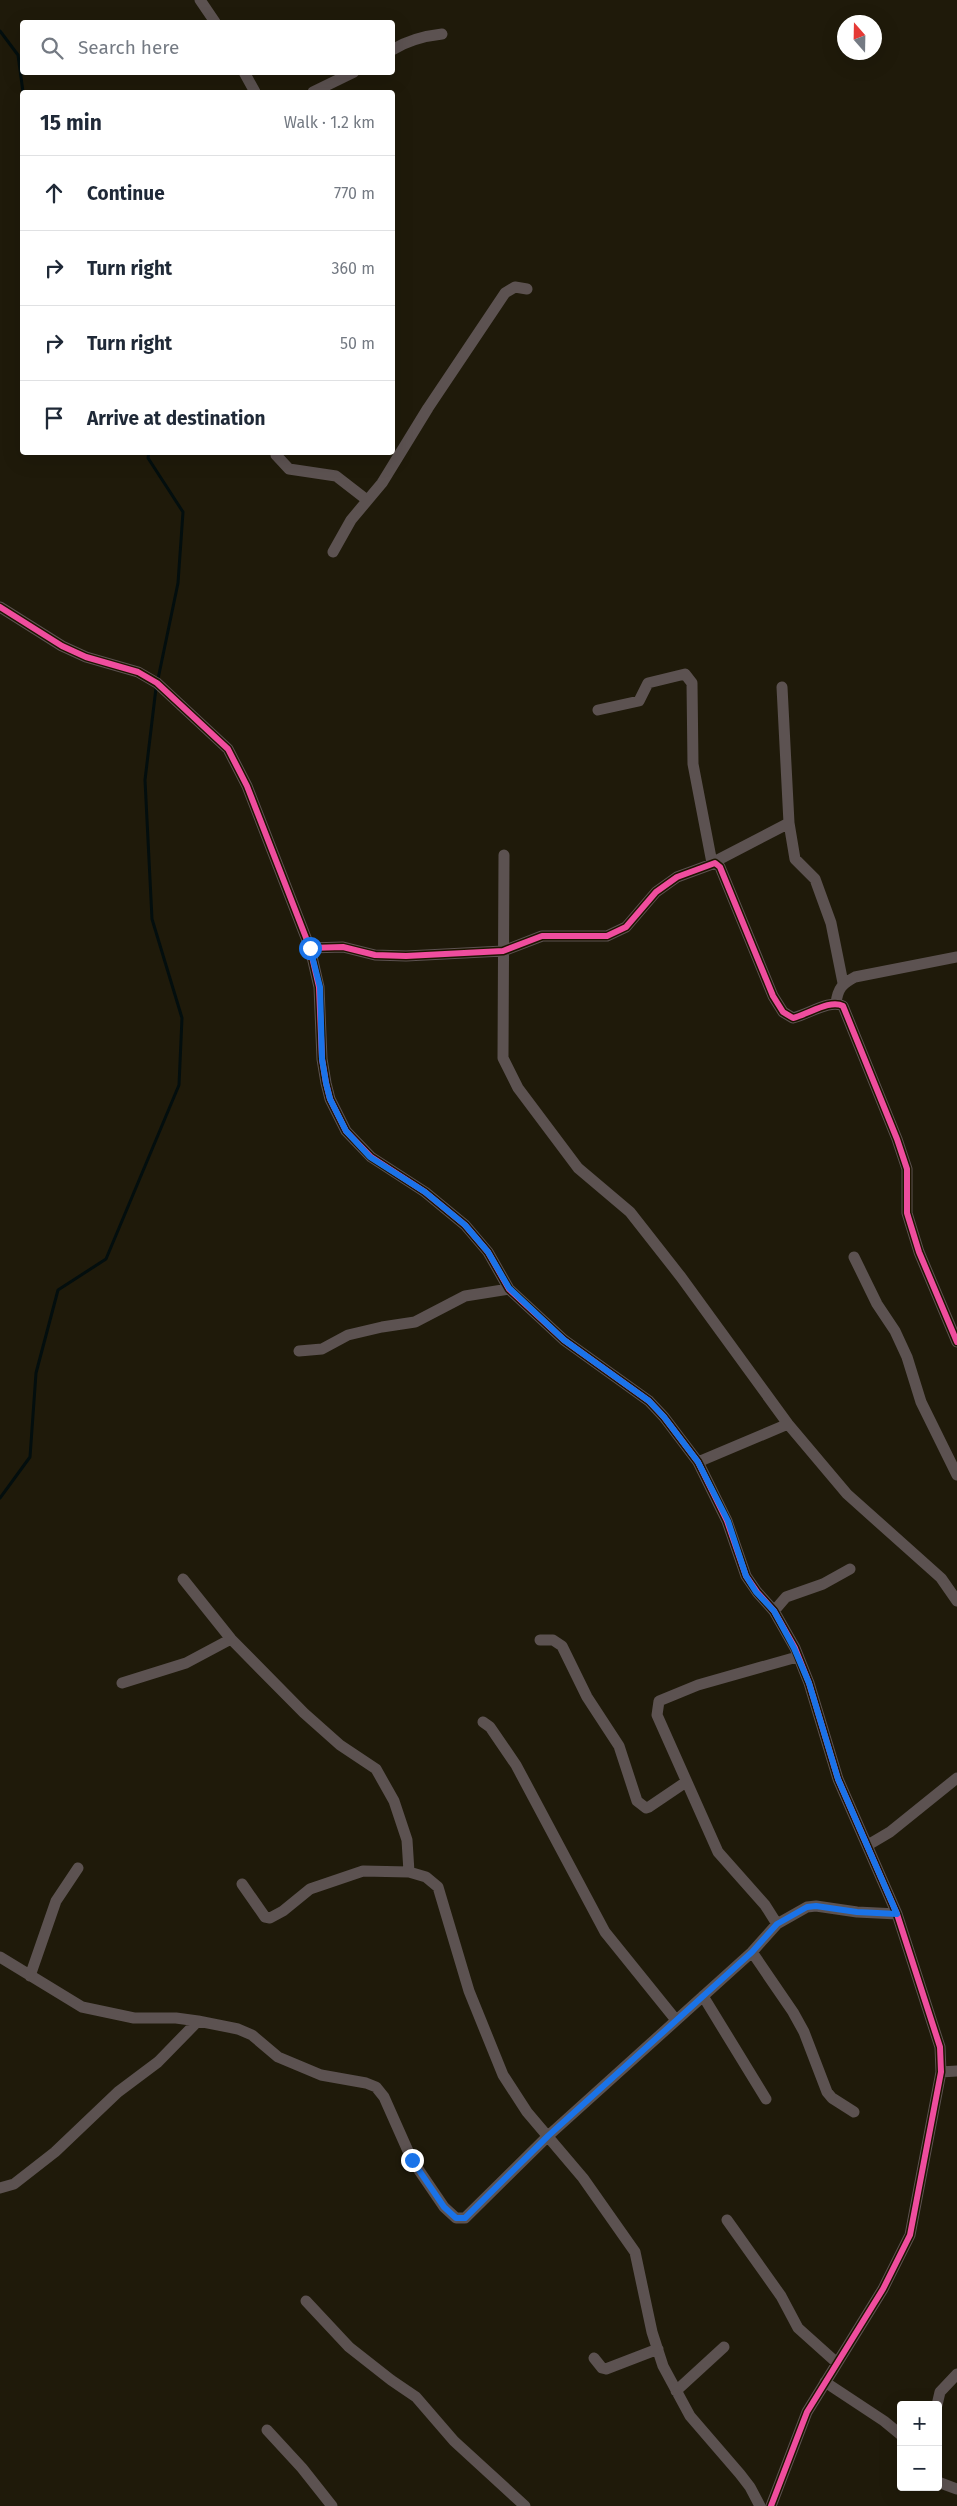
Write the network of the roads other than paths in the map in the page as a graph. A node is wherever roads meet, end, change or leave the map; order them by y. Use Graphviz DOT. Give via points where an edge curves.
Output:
graph roads {
  1 [pos="200,0"];
  2 [pos="214,20"];
  3 [pos="442,34"];
  4 [pos="395,48"];
  5 [pos="246,75"];
  6 [pos="348,75"];
  7 [pos="254,90"];
  8 [pos="316,90"];
  9 [pos="527,289"];
  10 [pos="276,455"];
  11 [pos="367,500"];
  12 [pos="333,552"];
  13 [pos="0,607"];
  14 [pos="782,686"];
  15 [pos="598,710"];
  16 [pos="789,823"];
  17 [pos="504,855"];
  18 [pos="712,863"];
  19 [pos="310,948"];
  20 [pos="503,951"];
  21 [pos="957,958"];
  22 [pos="843,983"];
  23 [pos="836,1003"];
  24 [pos="854,1257"];
  25 [pos="509,1288"];
  26 [pos="957,1342"];
  27 [pos="299,1351"];
  28 [pos="788,1424"];
  29 [pos="698,1462"];
  30 [pos="957,1475"];
  31 [pos="850,1569"];
  32 [pos="183,1579"];
  33 [pos="957,1601"];
  34 [pos="774,1611"];
  35 [pos="231,1640"];
  36 [pos="540,1640"];
  37 [pos="797,1657"];
  38 [pos="122,1683"];
  39 [pos="482,1722"];
  40 [pos="957,1778"];
  41 [pos="686,1782"];
  42 [pos="868,1845"];
  43 [pos="78,1868"];
  44 [pos="409,1872"];
  45 [pos="242,1884"];
  46 [pos="897,1914"];
  47 [pos="777,1924"];
  48 [pos="752,1952"];
  49 [pos="0,1957"];
  50 [pos="30,1976"];
  51 [pos="703,1996"];
  52 [pos="198,2020"];
  53 [pos="676,2020"];
  54 [pos="957,2071"];
  55 [pos="941,2072"];
  56 [pos="766,2099"];
  57 [pos="854,2112"];
  58 [pos="548,2136"];
  59 [pos="0,2188"];
  60 [pos="727,2220"];
  61 [pos="306,2302"];
  62 [pos="724,2348"];
  63 [pos="658,2349"];
  64 [pos="594,2358"];
  65 [pos="837,2363"];
  66 [pos="957,2374"];
  67 [pos="826,2382"];
  68 [pos="676,2391"];
  69 [pos="938,2401"];
  70 [pos="267,2430"];
  71 [pos="897,2432"];
  72 [pos="942,2483"];
  73 [pos="957,2489"];
  74 [pos="332,2506"];
  75 [pos="525,2506"];
  76 [pos="760,2506"];
  77 [pos="771,2506"];
  1 -- 2 [label="street"];
  3 -- 4 [label="street" via="424,36"];
  5 -- 7 [label="street"];
  6 -- 8 [label="street"];
  9 -- 11 [label="street" via="515,287 505,293 382,483"];
  10 -- 11 [label="street" via="289,469 336,476"];
  11 -- 12 [label="street"];
  13 -- 19 [label="street" via="62,646 86,657 138,672 157,683 228,749 247,786"];
  14 -- 16 [label="street"];
  15 -- 18 [label="street" via="639,701 648,683 685,674 692,683 693,764"];
  16 -- 18 [label="street"];
  16 -- 22 [label="street" via="794,858 815,879 832,923"];
  17 -- 20 [label="street"];
  18 -- 20 [label="street" via="677,877 656,892 626,927 607,936 542,936"];
  18 -- 23 [label="street" via="720,867 773,996 783,1012 793,1018"];
  19 -- 20 [label="street" via="343,947 375,955 406,956"];
  19 -- 25 [label="street" via="320,987 326,1083 346,1131 370,1157 425,1192 465,1225 488,1252"];
  20 -- 28 [label="street" via="503,1058 518,1088 578,1168 630,1212 682,1277"];
  21 -- 22 [label="street" via="855,977"];
  22 -- 23 [label="street"];
  23 -- 26 [label="street" via="843,1006 898,1139 907,1169 907,1213 919,1252"];
  24 -- 30 [label="street" via="877,1304 895,1331 921,1402"];
  25 -- 27 [label="street" via="465,1296 415,1322 382,1326 348,1335 322,1349"];
  25 -- 29 [label="street" via="564,1340 649,1401"];
  28 -- 29 [label="street"];
  28 -- 33 [label="street" via="847,1494 941,1578"];
  29 -- 34 [label="street" via="728,1521 746,1576"];
  31 -- 34 [label="street" via="823,1584 786,1597"];
  32 -- 35 [label="street"];
  34 -- 37 [label="street"];
  35 -- 38 [label="street" via="186,1663"];
  35 -- 44 [label="street" via="304,1713 340,1745 376,1769 400,1816 407,1840"];
  36 -- 41 [label="street" via="554,1640 562,1646 587,1697 619,1746 637,1801 642,1806 649,1807"];
  37 -- 41 [label="street" via="698,1685 659,1701 657,1716"];
  37 -- 42 [label="street" via="809,1683 838,1779"];
  39 -- 53 [label="street" via="490,1727 516,1765 605,1932"];
  40 -- 42 [label="street" via="890,1832"];
  41 -- 47 [label="street" via="718,1852 765,1905"];
  42 -- 46 [label="street"];
  43 -- 50 [label="street" via="56,1901"];
  44 -- 45 [label="street" via="363,1871 310,1890 270,1918"];
  44 -- 58 [label="street" via="426,1877 438,1887 469,1991 503,2076"];
  46 -- 47 [label="street" via="816,1906 798,1911"];
  46 -- 55 [label="street" via="940,2047"];
  47 -- 48 [label="street"];
  48 -- 51 [label="street"];
  48 -- 57 [label="street" via="800,2026 827,2092"];
  49 -- 50 [label="street"];
  50 -- 52 [label="street" via="82,2007 134,2018"];
  51 -- 53 [label="street"];
  51 -- 56 [label="street"];
  52 -- 58 [label="street" via="252,2035 278,2057 321,2075 376,2087 384,2097 412,2160 444,2207 456,2218 465,2218"];
  52 -- 59 [label="street" via="158,2062 118,2092 55,2152 14,2184"];
  53 -- 58 [label="street"];
  54 -- 55 [label="street"];
  55 -- 65 [label="street" via="910,2235 884,2289"];
  58 -- 63 [label="street" via="583,2178 635,2252"];
  60 -- 65 [label="street" via="781,2296 798,2328"];
  61 -- 75 [label="street" via="349,2347 416,2397 454,2441"];
  62 -- 68 [label="street"];
  63 -- 64 [label="street" via="606,2369"];
  63 -- 68 [label="street"];
  65 -- 67 [label="street"];
  66 -- 69 [label="street" via="940,2392"];
  67 -- 71 [label="street"];
  67 -- 77 [label="street" via="802,2425"];
  68 -- 76 [label="street" via="698,2427 750,2487"];
  70 -- 74 [label="street"];
  72 -- 73 [label="street"];
}
